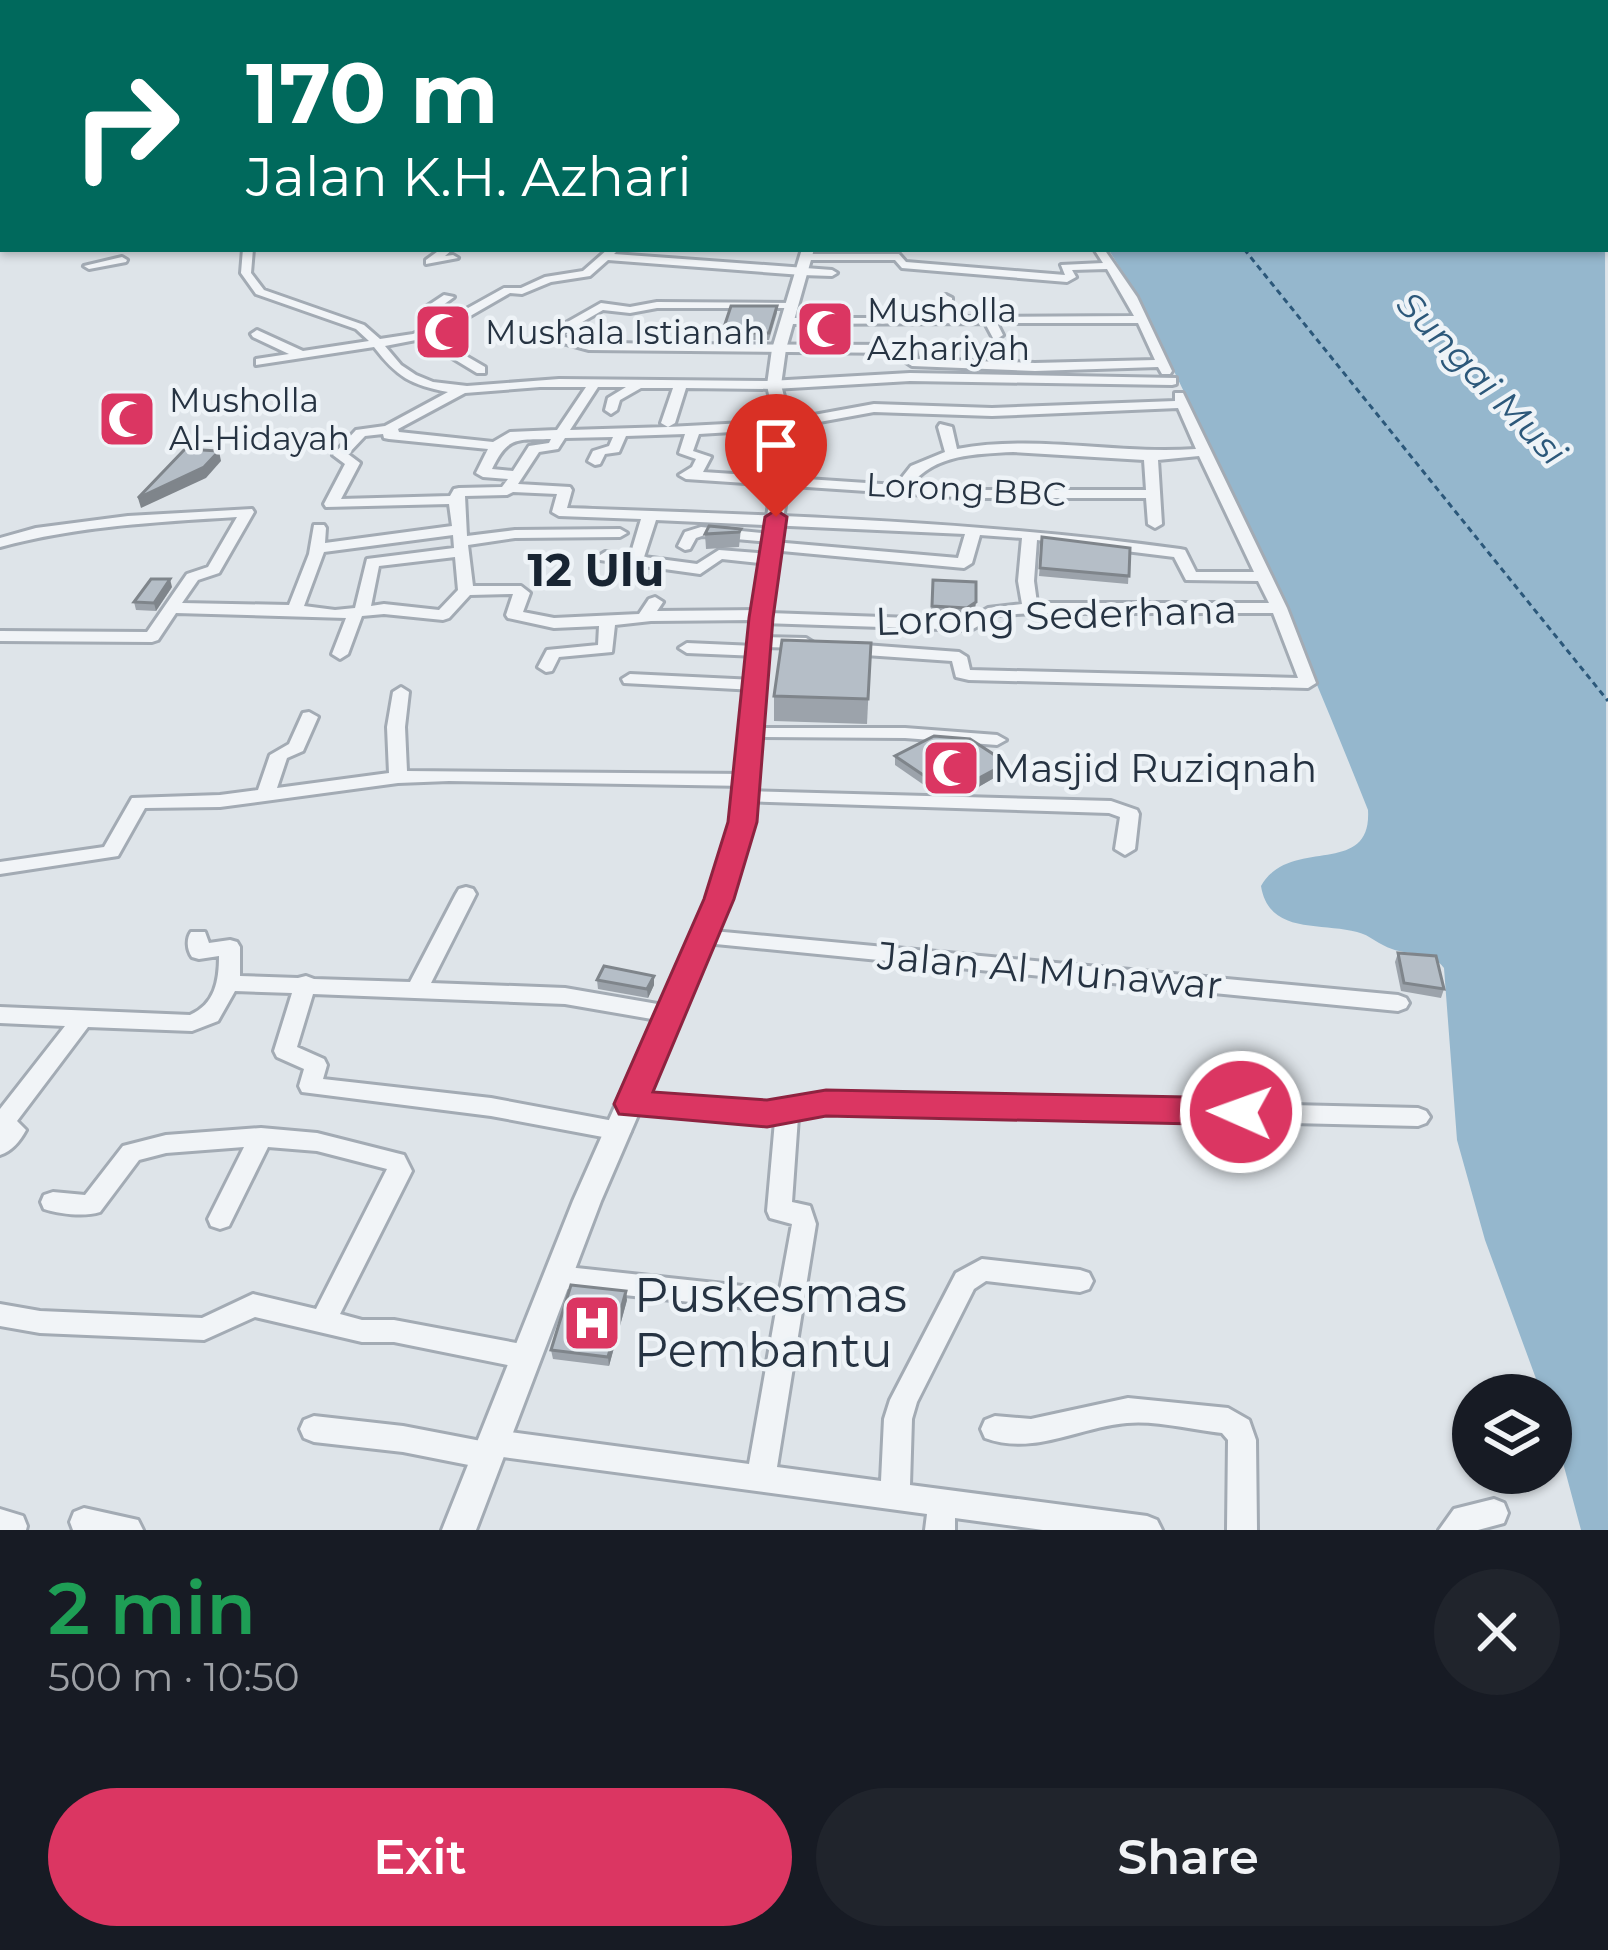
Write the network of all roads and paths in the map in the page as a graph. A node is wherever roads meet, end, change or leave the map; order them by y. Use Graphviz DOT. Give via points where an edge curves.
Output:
graph roads {
  1 [pos="248,252"];
  2 [pos="1102,252"];
  3 [pos="611,253"];
  4 [pos="713,255"];
  5 [pos="122,258"];
  6 [pos="635,260"];
  7 [pos="89,266"];
  8 [pos="1110,266"];
  9 [pos="689,270"];
  10 [pos="832,273"];
  11 [pos="621,275"];
  12 [pos="799,282"];
  13 [pos="448,297"];
  14 [pos="946,298"];
  15 [pos="461,317"];
  16 [pos="945,320"];
  17 [pos="988,320"];
  18 [pos="1141,320"];
  19 [pos="898,321"];
  20 [pos="257,334"];
  21 [pos="422,334"];
  22 [pos="997,335"];
  23 [pos="380,344"];
  24 [pos="778,349"];
  25 [pos="909,350"];
  26 [pos="301,355"];
  27 [pos="260,362"];
  28 [pos="1162,363"];
  29 [pos="481,370"];
  30 [pos="542,370"];
  31 [pos="1172,381"];
  32 [pos="1092,382"];
  33 [pos="637,383"];
  34 [pos="530,384"];
  35 [pos="594,384"];
  36 [pos="681,384"];
  37 [pos="775,384"];
  38 [pos="460,392"];
  39 [pos="1183,404"];
  40 [pos="611,410"];
  41 [pos="1143,412"];
  42 [pos="1054,413"];
  43 [pos="1094,416"];
  44 [pos="668,423"];
  45 [pos="781,425"];
  46 [pos="945,428"];
  47 [pos="388,429"];
  48 [pos="693,430"];
  49 [pos="622,431"];
  50 [pos="557,438"];
  51 [pos="496,446"];
  52 [pos="951,451"];
  53 [pos="1204,452"];
  54 [pos="1151,456"];
  55 [pos="595,461"];
  56 [pos="388,480"];
  57 [pos="513,481"];
  58 [pos="780,483"];
  59 [pos="901,488"];
  60 [pos="951,492"];
  61 [pos="1152,494"];
  62 [pos="456,500"];
  63 [pos="378,503"];
  64 [pos="537,512"];
  65 [pos="559,512"];
  66 [pos="650,518"];
  67 [pos="1155,524"];
  68 [pos="946,527"];
  69 [pos="319,528"];
  70 [pos="974,530"];
  71 [pos="620,532"];
  72 [pos="773,534"];
  73 [pos="1030,536"];
  74 [pos="459,541"];
  75 [pos="0,543"];
  76 [pos="685,546"];
  77 [pos="316,549"];
  78 [pos="605,557"];
  79 [pos="636,560"];
  80 [pos="1262,576"];
  81 [pos="466,591"];
  82 [pos="172,608"];
  83 [pos="1030,608"];
  84 [pos="1279,608"];
  85 [pos="295,610"];
  86 [pos="359,612"];
  87 [pos="761,616"];
  88 [pos="607,620"];
  89 [pos="0,637"];
  90 [pos="758,646"];
  91 [pos="687,648"];
  92 [pos="340,654"];
  93 [pos="546,667"];
  94 [pos="630,679"];
  95 [pos="755,685"];
  96 [pos="401,692"];
  97 [pos="309,717"];
  98 [pos="751,734"];
  99 [pos="997,740"];
  100 [pos="398,777"];
  101 [pos="747,788"];
  102 [pos="266,797"];
  103 [pos="1125,849"];
  104 [pos="0,868"];
  105 [pos="466,894"];
  106 [pos="198,937"];
  107 [pos="703,938"];
  108 [pos="230,983"];
  109 [pos="306,983"];
  110 [pos="418,987"];
  111 [pos="1398,1003"];
  112 [pos="669,1014"];
  113 [pos="0,1015"];
  114 [pos="81,1020"];
  115 [pos="787,1112"];
  116 [pos="1418,1117"];
  117 [pos="625,1118"];
  118 [pos="261,1137"];
  119 [pos="0,1146"];
  120 [pos="53,1202"];
  121 [pos="220,1219"];
  122 [pos="558,1277"];
  123 [pos="1080,1281"];
  124 [pos="792,1302"];
  125 [pos="0,1315"];
  126 [pos="322,1323"];
  127 [pos="527,1357"];
  128 [pos="314,1429"];
  129 [pos="995,1429"];
  130 [pos="491,1449"];
  131 [pos="761,1477"];
  132 [pos="895,1498"];
  133 [pos="1494,1514"];
  134 [pos="941,1517"];
  135 [pos="84,1522"];
  136 [pos="128,1530"];
  137 [pos="459,1530"];
  138 [pos="1147,1530"];
  139 [pos="1242,1530"];
  140 [pos="1454,1530"];
  1 -- 23 [label="street" via="246,273 260,292 360,326"];
  2 -- 8 [label="street"];
  3 -- 6 [label="street"];
  3 -- 15 [label="street" via="583,275 508,290"];
  4 -- 9 [label="street" via="698,255"];
  5 -- 7 [label="street"];
  6 -- 9 [label="street"];
  6 -- 11 [label="street"];
  8 -- 12 [label="street" via="1064,267 1070,278 1020,278 902,265 899,257"];
  8 -- 18 [label="street"];
  9 -- 12 [label="street"];
  10 -- 12 [label="street"];
  12 -- 19 [label="street"];
  12 -- 24 [label="street"];
  12 -- 24 [label="street" via="598,306 547,338"];
  13 -- 15 [label="street" via="429,309"];
  14 -- 16 [label="street"];
  15 -- 21 [label="street"];
  16 -- 17 [label="street"];
  16 -- 19 [label="street"];
  17 -- 18 [label="street"];
  17 -- 22 [label="street"];
  18 -- 28 [label="street"];
  19 -- 25 [label="street"];
  20 -- 26 [label="street"];
  21 -- 23 [label="street"];
  21 -- 29 [label="street"];
  23 -- 26 [label="street"];
  23 -- 38 [label="street" via="411,378"];
  24 -- 25 [label="street"];
  24 -- 37 [label="street"];
  25 -- 28 [label="street" via="917,362"];
  26 -- 27 [label="street"];
  28 -- 31 [label="street"];
  30 -- 34 [label="street"];
  31 -- 32 [label="street"];
  31 -- 39 [label="street"];
  32 -- 37 [label="street" via="910,377"];
  32 -- 43 [label="street"];
  33 -- 35 [label="street"];
  33 -- 36 [label="street"];
  33 -- 40 [label="street" via="614,398"];
  34 -- 35 [label="street"];
  34 -- 38 [label="street"];
  35 -- 50 [label="street"];
  36 -- 37 [label="street"];
  36 -- 44 [label="street"];
  37 -- 45 [label="street"];
  38 -- 47 [label="street"];
  39 -- 43 [label="street"];
  39 -- 53 [label="street"];
  41 -- 43 [label="street"];
  42 -- 43 [label="street"];
  43 -- 45 [label="street" via="874,408"];
  45 -- 48 [label="street"];
  45 -- 58 [label="street"];
  46 -- 52 [label="street"];
  47 -- 51 [label="street" via="393,436"];
  47 -- 63 [label="street" via="361,433 340,455 353,463 331,504"];
  48 -- 49 [label="street"];
  48 -- 58 [label="street, Lorong BBC" via="686,453 704,457 687,476"];
  49 -- 50 [label="street"];
  49 -- 55 [label="street" via="614,449"];
  50 -- 51 [label="street" via="511,436"];
  50 -- 57 [label="street" via="534,449"];
  51 -- 57 [label="street" via="483,473"];
  52 -- 54 [label="street"];
  52 -- 59 [label="street" via="914,467"];
  53 -- 54 [label="street"];
  53 -- 80 [label="street"];
  54 -- 61 [label="street"];
  56 -- 63 [label="street"];
  57 -- 62 [label="street"];
  57 -- 65 [label="street" via="565,490"];
  58 -- 59 [label="street, Lorong BBC"];
  58 -- 72 [label="street"];
  59 -- 60 [label="street, Lorong BBC"];
  60 -- 61 [label="street, Lorong BBC"];
  60 -- 68 [label="street"];
  61 -- 67 [label="street"];
  62 -- 63 [label="street"];
  62 -- 74 [label="street"];
  64 -- 65 [label="street"];
  65 -- 66 [label="street"];
  66 -- 72 [label="street"];
  66 -- 79 [label="street"];
  68 -- 70 [label="street"];
  68 -- 72 [label="street"];
  69 -- 77 [label="street"];
  70 -- 72 [label="street" via="964,563"];
  70 -- 73 [label="street"];
  71 -- 74 [label="street"];
  72 -- 76 [label="street" via="703,531"];
  72 -- 79 [label="street" via="700,569"];
  72 -- 87 [label="street"];
  73 -- 80 [label="street" via="1181,554 1191,577"];
  73 -- 83 [label="street"];
  74 -- 77 [label="street"];
  74 -- 81 [label="street"];
  74 -- 86 [label="street" via="372,562"];
  75 -- 82 [label="street" via="43,531 246,510 214,571 192,577"];
  77 -- 85 [label="street"];
  78 -- 79 [label="street"];
  80 -- 84 [label="street"];
  81 -- 86 [label="street" via="446,614"];
  81 -- 88 [label="street, Lorong Sederhana" via="519,590 514,615 548,622"];
  82 -- 85 [label="street"];
  82 -- 89 [label="street" via="152,637"];
  83 -- 84 [label="street, Lorong Sederhana"];
  83 -- 87 [label="street, Lorong Sederhana" via="994,611 971,625"];
  84 -- 90 [label="street" via="1308,683 969,675 958,657"];
  85 -- 86 [label="street"];
  86 -- 92 [label="street"];
  87 -- 88 [label="street, Lorong Sederhana" via="652,609"];
  87 -- 90 [label="street"];
  88 -- 93 [label="street" via="606,649 553,653"];
  90 -- 91 [label="street"];
  90 -- 95 [label="street"];
  94 -- 95 [label="street"];
  95 -- 98 [label="street"];
  96 -- 100 [label="street"];
  97 -- 102 [label="street" via="297,747 279,754"];
  98 -- 99 [label="street"];
  98 -- 101 [label="street"];
  100 -- 101 [label="street"];
  100 -- 102 [label="street"];
  101 -- 103 [label="street" via="1111,807 1130,814"];
  101 -- 107 [label="street"];
  102 -- 104 [label="street" via="139,802 111,852"];
  105 -- 110 [label="street"];
  106 -- 108 [label="street" via="199,952 230,947"];
  107 -- 111 [label="street, Jalan Al Munawar"];
  107 -- 112 [label="street"];
  108 -- 109 [label="street"];
  108 -- 114 [label="street" via="210,1015 192,1023"];
  109 -- 110 [label="street"];
  109 -- 117 [label="street" via="285,1051 316,1065 310,1086"];
  110 -- 112 [label="street" via="565,996"];
  112 -- 117 [label="street"];
  113 -- 114 [label="street"];
  114 -- 119 [label="street" via="4,1120 14,1130"];
  115 -- 116 [label="street" via="826,1103 956,1104"];
  115 -- 117 [label="street"];
  115 -- 124 [label="street" via="779,1211 801,1213 804,1223"];
  117 -- 122 [label="street"];
  118 -- 120 [label="street" via="138,1150 91,1205"];
  118 -- 121 [label="street"];
  118 -- 126 [label="street" via="400,1164"];
  122 -- 124 [label="street"];
  122 -- 127 [label="street"];
  123 -- 132 [label="street" via="982,1270 965,1281 898,1418"];
  124 -- 131 [label="street"];
  125 -- 126 [label="street" via="204,1329 253,1306"];
  126 -- 127 [label="street"];
  127 -- 130 [label="street"];
  128 -- 130 [label="street"];
  129 -- 139 [label="street" via="1031,1432 1128,1410 1228,1421 1242,1440"];
  130 -- 131 [label="street"];
  130 -- 137 [label="street"];
  131 -- 132 [label="street"];
  132 -- 134 [label="street"];
  133 -- 140 [label="street" via="1464,1519"];
  134 -- 138 [label="street"];
  135 -- 136 [label="street"];
}
